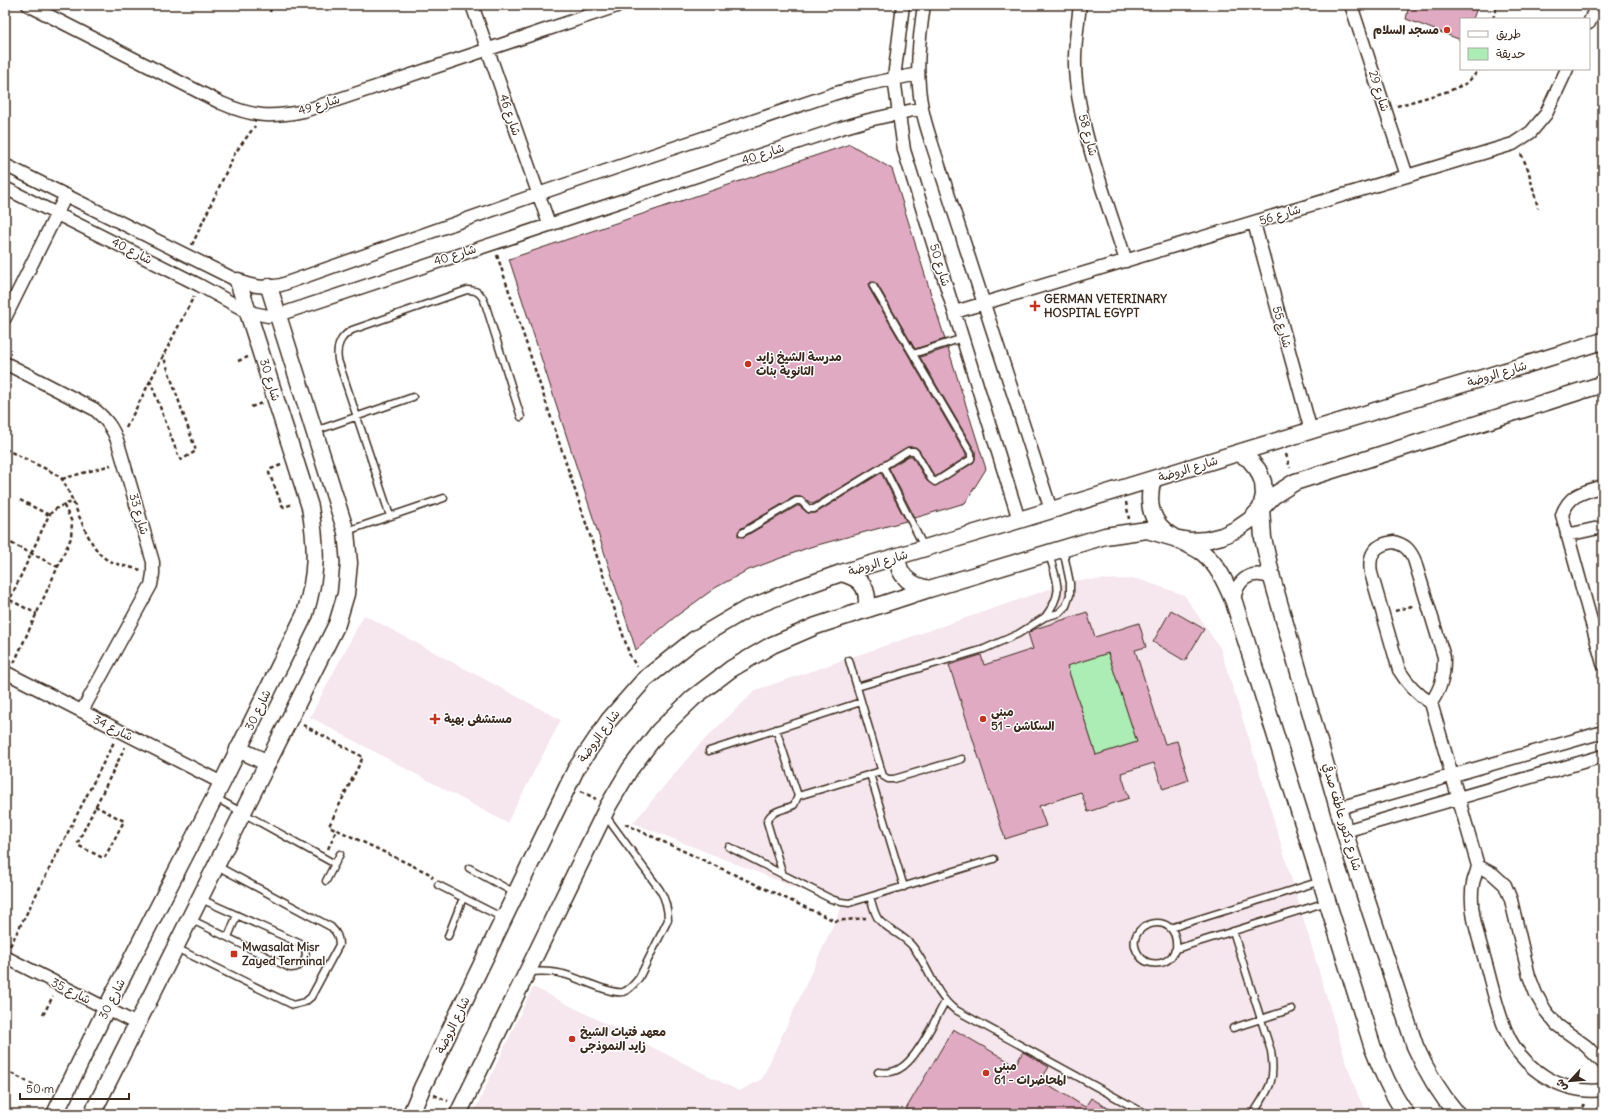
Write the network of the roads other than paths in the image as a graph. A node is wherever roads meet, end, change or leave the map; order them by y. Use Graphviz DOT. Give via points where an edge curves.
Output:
graph roads {
  1 [pos="28,5"];
  2 [pos="472,5"];
  3 [pos="620,5"];
  4 [pos="902,5"];
  5 [pos="924,5"];
  6 [pos="1080,5"];
  7 [pos="1351,5"];
  8 [pos="487,49"];
  9 [pos="1567,70"];
  10 [pos="918,74"];
  11 [pos="894,78"];
  12 [pos="922,108"];
  13 [pos="898,113"];
  14 [pos="5,164"];
  15 [pos="1407,176"];
  16 [pos="5,188"];
  17 [pos="538,194"];
  18 [pos="66,195"];
  19 [pos="56,213"];
  20 [pos="1254,223"];
  21 [pos="549,224"];
  22 [pos="1126,261"];
  23 [pos="238,281"];
  24 [pos="873,286"];
  25 [pos="269,287"];
  26 [pos="984,303"];
  27 [pos="248,312"];
  28 [pos="955,312"];
  29 [pos="278,314"];
  30 [pos="5,318"];
  31 [pos="963,338"];
  32 [pos="1603,341"];
  33 [pos="913,354"];
  34 [pos="5,363"];
  35 [pos="1603,384"];
  36 [pos="413,397"];
  37 [pos="357,416"];
  38 [pos="521,417"];
  39 [pos="315,431"];
  40 [pos="1311,431"];
  41 [pos="1238,453"];
  42 [pos="884,466"];
  43 [pos="1153,480"];
  44 [pos="1603,486"];
  45 [pos="444,498"];
  46 [pos="1261,508"];
  47 [pos="1051,510"];
  48 [pos="390,516"];
  49 [pos="1019,520"];
  50 [pos="1603,526"];
  51 [pos="346,532"];
  52 [pos="742,533"];
  53 [pos="1567,534"];
  54 [pos="1174,538"];
  55 [pos="924,549"];
  56 [pos="1056,551"];
  57 [pos="898,556"];
  58 [pos="842,573"];
  59 [pos="1272,578"];
  60 [pos="929,589"];
  61 [pos="1234,602"];
  62 [pos="866,610"];
  63 [pos="1045,617"];
  64 [pos="849,660"];
  65 [pos="1603,664"];
  66 [pos="7,673"];
  67 [pos="857,688"];
  68 [pos="861,702"];
  69 [pos="1431,703"];
  70 [pos="82,711"];
  71 [pos="776,729"];
  72 [pos="1603,732"];
  73 [pos="238,749"];
  74 [pos="709,751"];
  75 [pos="1603,756"];
  76 [pos="962,760"];
  77 [pos="268,763"];
  78 [pos="881,771"];
  79 [pos="870,774"];
  80 [pos="1452,776"];
  81 [pos="218,790"];
  82 [pos="798,796"];
  83 [pos="1459,798"];
  84 [pos="1339,808"];
  85 [pos="606,811"];
  86 [pos="243,813"];
  87 [pos="1345,831"];
  88 [pos="729,848"];
  89 [pos="340,854"];
  90 [pos="994,859"];
  91 [pos="335,864"];
  92 [pos="217,866"];
  93 [pos="1478,866"];
  94 [pos="469,868"];
  95 [pos="783,875"];
  96 [pos="326,881"];
  97 [pos="1321,881"];
  98 [pos="438,885"];
  99 [pos="904,887"];
  100 [pos="516,893"];
  101 [pos="870,897"];
  102 [pos="463,898"];
  103 [pos="200,899"];
  104 [pos="1327,902"];
  105 [pos="237,915"];
  106 [pos="190,919"];
  107 [pos="504,919"];
  108 [pos="1170,928"];
  109 [pos="1232,931"];
  110 [pos="448,936"];
  111 [pos="228,937"];
  112 [pos="175,948"];
  113 [pos="1176,948"];
  114 [pos="7,953"];
  115 [pos="527,972"];
  116 [pos="945,1002"];
  117 [pos="106,1009"];
  118 [pos="1292,1009"];
  119 [pos="1260,1019"];
  120 [pos="137,1024"];
  121 [pos="1233,1028"];
  122 [pos="1603,1063"];
  123 [pos="878,1072"];
  124 [pos="1603,1090"];
  125 [pos="459,1111"];
  126 [pos="55,1114"];
  127 [pos="92,1114"];
  128 [pos="411,1114"];
  129 [pos="1146,1114"];
  130 [pos="1253,1114"];
  131 [pos="1406,1114"];
  132 [pos="1457,1114"];
  1 -- 8 [label="street, شارع 49" via="221,103 241,112 262,116 304,111"];
  2 -- 8 [label="street, شارع 46"];
  3 -- 8 [label="street, شارع 49"];
  4 -- 11 [label="street, شارع 50"];
  5 -- 10 [label="street"];
  6 -- 22 [label="street, شارع 58" via="1075,54 1076,81 1086,133"];
  7 -- 15 [label="street, شارع 29"];
  8 -- 17 [label="street, شارع 46"];
  9 -- 15 [label="street, شارع 56" via="1546,114 1532,132 1513,144"];
  10 -- 11 [label="street, شارع 40"];
  10 -- 12 [label="street"];
  11 -- 13 [label="street, شارع 50"];
  11 -- 17 [label="street, شارع 40" via="833,94"];
  12 -- 13 [label="street, شارع 40"];
  12 -- 26 [label="street"];
  13 -- 21 [label="street, شارع 40" via="841,128"];
  13 -- 28 [label="street, شارع 50" via="904,150"];
  14 -- 18 [label="street, شارع 40"];
  15 -- 20 [label="street, شارع 56"];
  16 -- 19 [label="street, شارع 40"];
  17 -- 21 [label="street, شارع 46"];
  17 -- 25 [label="street, شارع 40"];
  18 -- 19 [label="street"];
  18 -- 23 [label="street, شارع 40"];
  19 -- 27 [label="street, شارع 40"];
  19 -- 30 [label="street"];
  20 -- 22 [label="street, شارع 56"];
  20 -- 40 [label="street, شارع 55"];
  21 -- 29 [label="street, شارع 40"];
  22 -- 26 [label="street, شارع 56"];
  23 -- 25 [label="street, شارع 40" via="248,285"];
  23 -- 27 [label="street, شارع 30"];
  24 -- 33 [label="lane"];
  25 -- 29 [label="street"];
  26 -- 28 [label="street, شارع 56"];
  26 -- 47 [label="street"];
  27 -- 29 [label="street, شارع 40" via="268,316"];
  27 -- 73 [label="street, شارع 30" via="307,499 315,534 316,561 313,588 305,614"];
  28 -- 31 [label="street, شارع 50"];
  29 -- 39 [label="street"];
  31 -- 33 [label="lane"];
  31 -- 49 [label="street, شارع 50"];
  32 -- 40 [label="street, شارع الروضة"];
  33 -- 42 [label="lane" via="972,456 969,461 935,482 914,451 908,451"];
  34 -- 70 [label="street, شارع 33" via="94,409 114,430 153,562 151,585"];
  35 -- 46 [label="street" via="1295,482"];
  36 -- 37 [label="lane"];
  37 -- 38 [label="lane" via="336,351 344,334 466,290 475,290 482,295"];
  37 -- 39 [label="lane"];
  37 -- 48 [label="lane"];
  39 -- 51 [label="street"];
  40 -- 41 [label="street, شارع الروضة"];
  41 -- 43 [label="street, شارع الروضة"];
  41 -- 46 [label="street" via="1258,470 1263,482"];
  42 -- 52 [label="lane" via="814,509 810,509 801,501 796,501"];
  42 -- 55 [label="lane"];
  43 -- 47 [label="street, شارع الروضة"];
  43 -- 54 [label="street" via="1149,493 1150,506 1163,530"];
  44 -- 53 [label="street" via="1577,495 1565,506 1562,515"];
  45 -- 48 [label="lane"];
  46 -- 54 [label="street" via="1250,520 1222,536 1206,540"];
  46 -- 59 [label="street, شارع دكتور عاطف صدقي" via="1266,553"];
  47 -- 49 [label="street, شارع الروضة"];
  48 -- 51 [label="lane"];
  49 -- 55 [label="street, شارع الروضة"];
  50 -- 53 [label="street"];
  51 -- 77 [label="street" via="349,563 346,594 337,624"];
  53 -- 65 [label="street"];
  54 -- 56 [label="street" via="1147,530 1132,531 1105,536"];
  54 -- 61 [label="street" via="1190,544 1215,566"];
  55 -- 57 [label="street, شارع الروضة"];
  56 -- 60 [label="street"];
  56 -- 63 [label="lane" via="1059,587 1053,606"];
  56 -- 63 [label="lane" via="1070,583 1070,595 1066,606 1059,613"];
  57 -- 58 [label="street, شارع الروضة"];
  57 -- 60 [label="street" via="898,563 906,579"];
  58 -- 62 [label="street" via="860,581 866,590"];
  58 -- 100 [label="street, شارع الروضة" via="745,610 694,640 645,679 609,720 576,769"];
  59 -- 61 [label="street" via="1263,574 1254,574 1246,578 1239,584"];
  59 -- 84 [label="street, شارع دكتور عاطف صدقي"];
  60 -- 62 [label="street"];
  61 -- 97 [label="street"];
  62 -- 85 [label="street" via="816,626 772,645 731,669 693,698 659,731 630,769"];
  63 -- 67 [label="lane" via="1018,634 984,649"];
  64 -- 67 [label="lane"];
  66 -- 70 [label="street, شارع 34"];
  67 -- 68 [label="lane"];
  68 -- 71 [label="lane"];
  68 -- 78 [label="lane"];
  69 -- 69 [label="street" via="1440,689 1444,674 1444,657 1410,550 1394,542 1385,543 1377,548 1369,563 1383,615 1400,670 1418,695"];
  69 -- 80 [label="street"];
  70 -- 81 [label="street, شارع 34"];
  71 -- 74 [label="lane"];
  71 -- 82 [label="lane"];
  72 -- 80 [label="street"];
  73 -- 77 [label="street"];
  73 -- 81 [label="street, شارع 30"];
  75 -- 83 [label="street"];
  76 -- 78 [label="lane" via="894,779 883,776"];
  77 -- 86 [label="street"];
  78 -- 79 [label="lane"];
  79 -- 82 [label="lane"];
  79 -- 99 [label="lane"];
  80 -- 83 [label="street"];
  80 -- 84 [label="street"];
  81 -- 86 [label="lane"];
  81 -- 117 [label="street, شارع 30"];
  82 -- 95 [label="lane" via="794,805 772,814 767,822"];
  83 -- 87 [label="street"];
  83 -- 93 [label="street"];
  84 -- 87 [label="street, شارع دكتور عاطف صدقي"];
  85 -- 115 [label="street"];
  85 -- 115 [label="lane" via="660,890 668,909 668,920 639,978 633,986 623,992 613,992 563,974"];
  86 -- 91 [label="lane"];
  86 -- 92 [label="street"];
  87 -- 132 [label="street, شارع دكتور عاطف صدقي" via="1415,1046 1428,1074"];
  88 -- 95 [label="lane"];
  89 -- 91 [label="lane"];
  90 -- 99 [label="lane"];
  91 -- 96 [label="lane"];
  92 -- 103 [label="street"];
  92 -- 112 [label="lane" via="331,927 339,938 339,945 311,997 305,1002 293,1004"];
  93 -- 122 [label="street" via="1493,874 1505,885 1529,976 1545,1010 1557,1025 1586,1046"];
  93 -- 124 [label="street" via="1473,883 1474,918 1506,1032 1520,1054 1537,1073 1556,1083 1576,1089"];
  94 -- 100 [label="lane"];
  95 -- 101 [label="lane" via="841,902 849,903"];
  97 -- 104 [label="street"];
  97 -- 108 [label="lane"];
  98 -- 102 [label="lane"];
  99 -- 101 [label="lane"];
  100 -- 107 [label="street, شارع الروضة"];
  101 -- 116 [label="lane" via="877,917 912,946"];
  102 -- 107 [label="lane"];
  102 -- 110 [label="lane"];
  103 -- 105 [label="lane"];
  103 -- 106 [label="street"];
  104 -- 109 [label="lane"];
  104 -- 131 [label="street" via="1373,1048 1384,1076"];
  105 -- 111 [label="lane"];
  105 -- 111 [label="lane" via="300,944 306,951 304,962 290,968"];
  106 -- 111 [label="lane"];
  106 -- 112 [label="street"];
  107 -- 128 [label="street, شارع الروضة"];
  108 -- 113 [label="lane" via="1176,941"];
  108 -- 113 [label="lane" via="1154,922 1146,925 1135,939 1136,948 1147,962 1156,964 1172,957"];
  109 -- 113 [label="lane"];
  109 -- 119 [label="lane"];
  112 -- 120 [label="street"];
  114 -- 117 [label="street, شارع 35" via="59,985"];
  115 -- 125 [label="street"];
  116 -- 123 [label="lane" via="915,1055 900,1069 888,1073"];
  116 -- 129 [label="lane"];
  117 -- 120 [label="street, شارع 35"];
  117 -- 126 [label="street, شارع 30"];
  118 -- 119 [label="lane"];
  119 -- 121 [label="lane"];
  119 -- 130 [label="lane" via="1271,1051 1273,1079"];
  120 -- 127 [label="street"];
}
